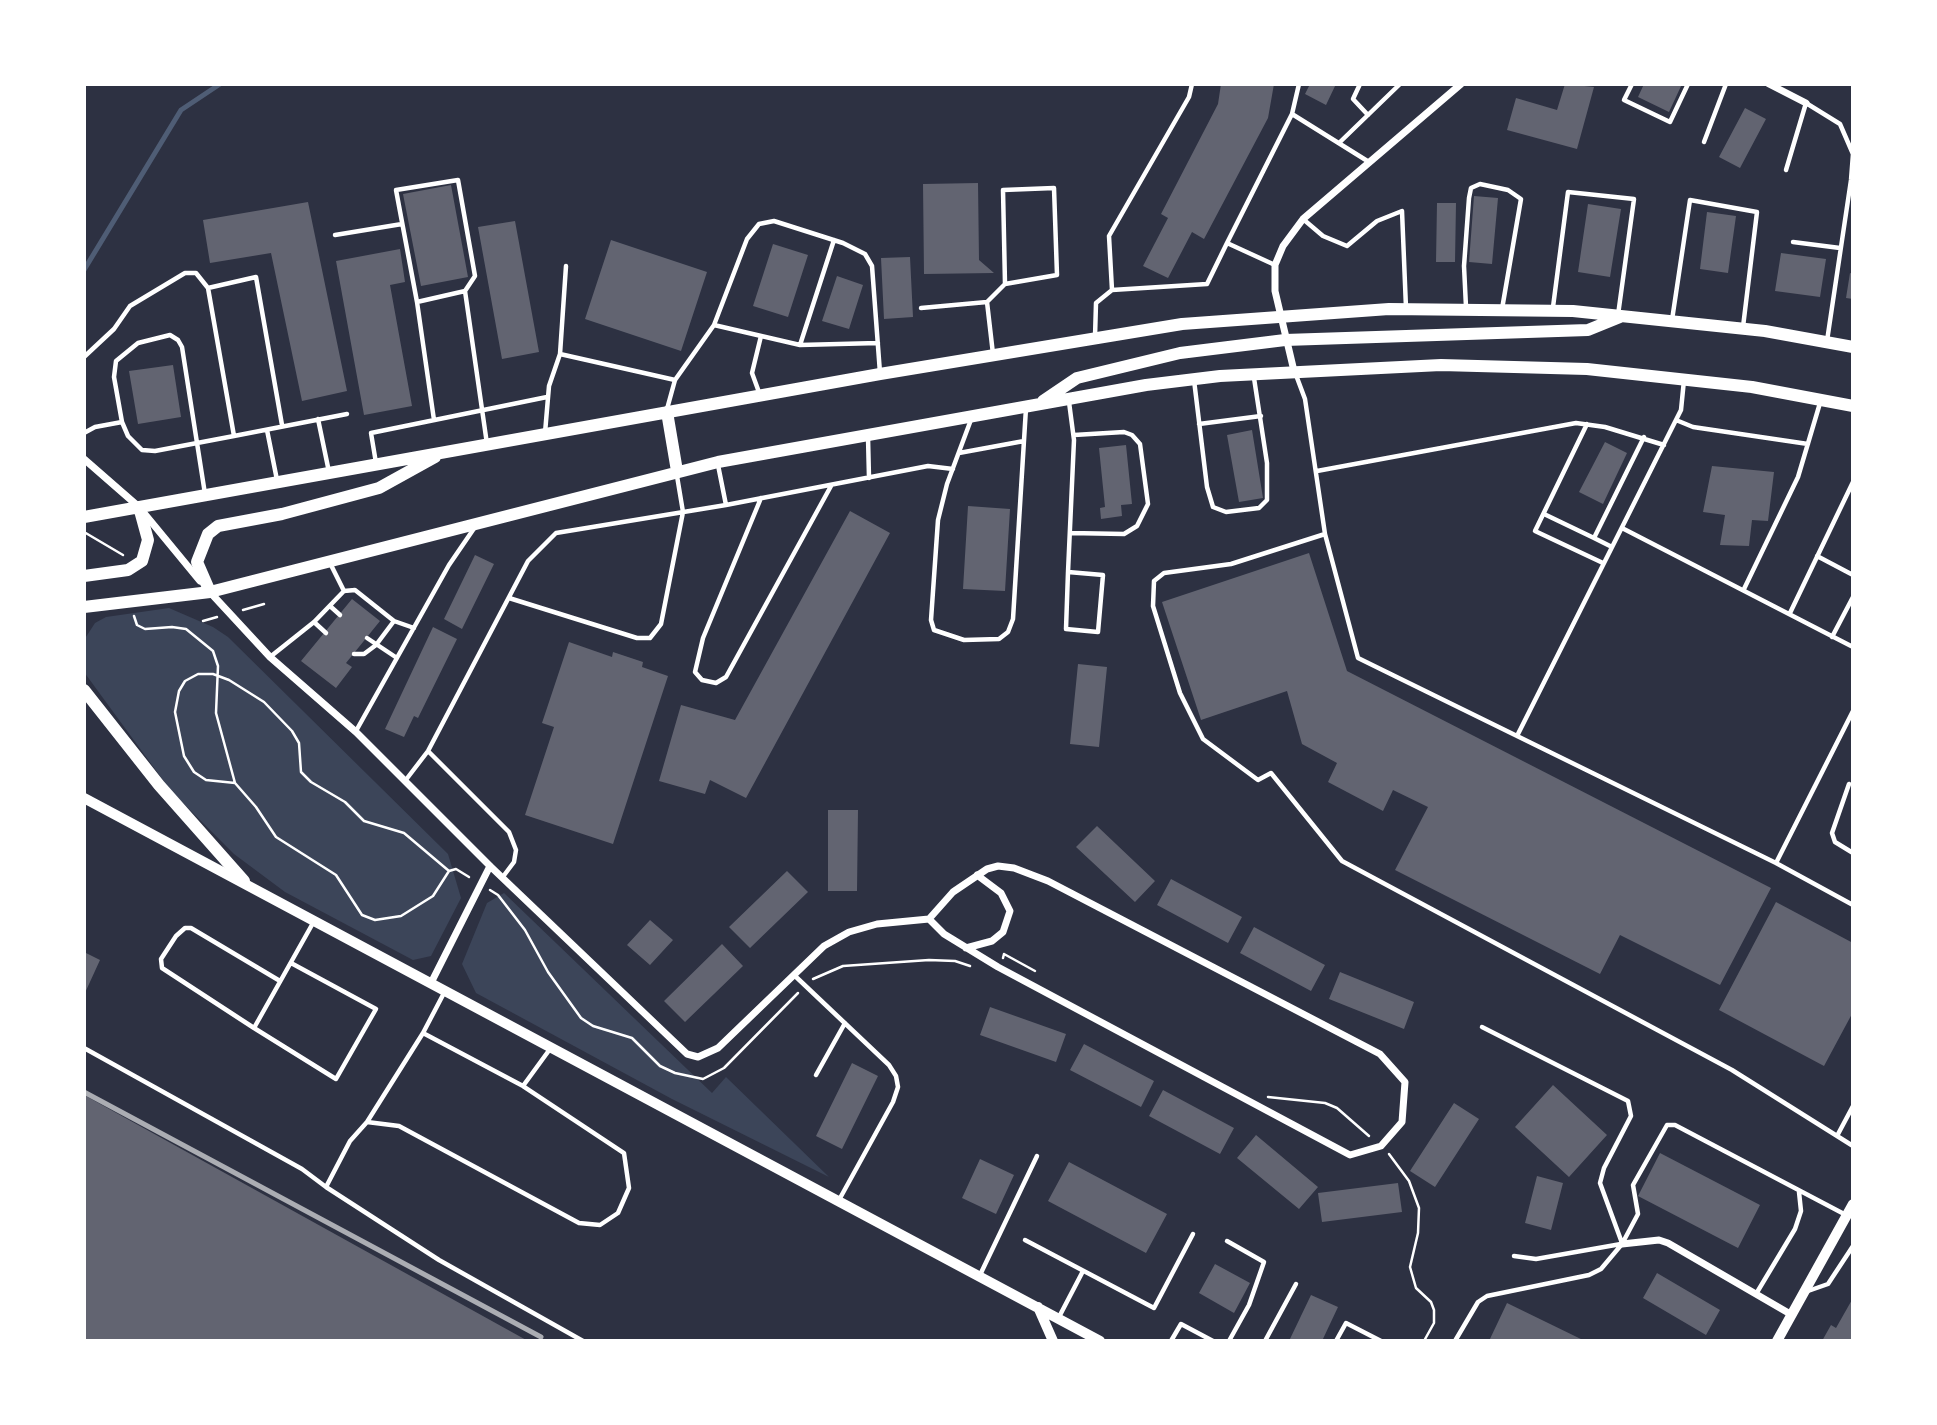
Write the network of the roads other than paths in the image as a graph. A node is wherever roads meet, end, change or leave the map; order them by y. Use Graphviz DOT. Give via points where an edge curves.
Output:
graph roads {
  1 [pos="1192,84"];
  2 [pos="1300,84"];
  3 [pos="1360,84"];
  4 [pos="1400,84"];
  5 [pos="1447,84"];
  6 [pos="1632,84"];
  7 [pos="1688,84"];
  8 [pos="1726,84"];
  9 [pos="1769,84"];
  10 [pos="1459,86"];
  11 [pos="1806,103"];
  12 [pos="1292,114"];
  13 [pos="1368,115"];
  14 [pos="1704,142"];
  15 [pos="1339,143"];
  16 [pos="1369,162"];
  17 [pos="1786,170"];
  18 [pos="1847,209"];
  19 [pos="1853,210"];
  20 [pos="1303,219"];
  21 [pos="402,224"];
  22 [pos="335,235"];
  23 [pos="834,240"];
  24 [pos="1793,242"];
  25 [pos="1227,243"];
  26 [pos="1840,248"];
  27 [pos="1275,265"];
  28 [pos="566,266"];
  29 [pos="1005,284"];
  30 [pos="208,288"];
  31 [pos="1112,290"];
  32 [pos="465,291"];
  33 [pos="417,302"];
  34 [pos="987,302"];
  35 [pos="921,308"];
  36 [pos="1406,309"];
  37 [pos="1466,309"];
  38 [pos="1502,310"];
  39 [pos="1553,311"];
  40 [pos="1278,315"];
  41 [pos="1621,316"];
  42 [pos="1672,321"];
  43 [pos="714,324"];
  44 [pos="1743,328"];
  45 [pos="761,336"];
  46 [pos="1095,337"];
  47 [pos="1285,340"];
  48 [pos="1827,342"];
  49 [pos="878,343"];
  50 [pos="800,345"];
  51 [pos="1853,347"];
  52 [pos="560,354"];
  53 [pos="993,355"];
  54 [pos="84,357"];
  55 [pos="1294,371"];
  56 [pos="880,374"];
  57 [pos="1253,374"];
  58 [pos="1194,379"];
  59 [pos="1684,379"];
  60 [pos="675,380"];
  61 [pos="760,396"];
  62 [pos="547,397"];
  63 [pos="1068,399"];
  64 [pos="1821,399"];
  65 [pos="1032,406"];
  66 [pos="1853,406"];
  67 [pos="485,410"];
  68 [pos="667,412"];
  69 [pos="347,414"];
  70 [pos="972,416"];
  71 [pos="1261,416"];
  72 [pos="318,419"];
  73 [pos="433,420"];
  74 [pos="1676,420"];
  75 [pos="122,422"];
  76 [pos="1199,424"];
  77 [pos="1587,424"];
  78 [pos="282,425"];
  79 [pos="267,429"];
  80 [pos="84,433"];
  81 [pos="545,434"];
  82 [pos="868,435"];
  83 [pos="1074,435"];
  84 [pos="234,436"];
  85 [pos="1644,437"];
  86 [pos="1024,442"];
  87 [pos="198,444"];
  88 [pos="487,444"];
  89 [pos="1808,444"];
  90 [pos="1664,445"];
  91 [pos="444,452"];
  92 [pos="958,453"];
  93 [pos="84,459"];
  94 [pos="718,462"];
  95 [pos="376,464"];
  96 [pos="953,469"];
  97 [pos="677,471"];
  98 [pos="1317,471"];
  99 [pos="329,473"];
  100 [pos="869,478"];
  101 [pos="278,482"];
  102 [pos="1853,482"];
  103 [pos="832,485"];
  104 [pos="205,495"];
  105 [pos="761,498"];
  106 [pos="726,505"];
  107 [pos="139,507"];
  108 [pos="683,512"];
  109 [pos="1544,514"];
  110 [pos="84,517"];
  111 [pos="477,524"];
  112 [pos="1622,528"];
  113 [pos="1070,533"];
  114 [pos="1325,534"];
  115 [pos="1594,538"];
  116 [pos="1612,547"];
  117 [pos="1817,556"];
  118 [pos="330,562"];
  119 [pos="1603,563"];
  120 [pos="1068,572"];
  121 [pos="1853,575"];
  122 [pos="84,576"];
  123 [pos="1744,589"];
  124 [pos="344,590"];
  125 [pos="210,592"];
  126 [pos="1853,597"];
  127 [pos="509,598"];
  128 [pos="88,606"];
  129 [pos="330,606"];
  130 [pos="1790,613"];
  131 [pos="340,615"];
  132 [pos="84,618"];
  133 [pos="394,621"];
  134 [pos="314,622"];
  135 [pos="414,628"];
  136 [pos="326,633"];
  137 [pos="1832,637"];
  138 [pos="367,638"];
  139 [pos="376,645"];
  140 [pos="1853,647"];
  141 [pos="354,654"];
  142 [pos="270,657"];
  143 [pos="397,658"];
  144 [pos="84,690"];
  145 [pos="1853,711"];
  146 [pos="356,732"];
  147 [pos="1517,736"];
  148 [pos="428,751"];
  149 [pos="405,781"];
  150 [pos="1849,784"];
  151 [pos="84,798"];
  152 [pos="1853,853"];
  153 [pos="1776,863"];
  154 [pos="490,866"];
  155 [pos="976,875"];
  156 [pos="502,878"];
  157 [pos="244,881"];
  158 [pos="1853,905"];
  159 [pos="316,919"];
  160 [pos="929,919"];
  161 [pos="965,948"];
  162 [pos="291,963"];
  163 [pos="793,974"];
  164 [pos="280,981"];
  165 [pos="432,981"];
  166 [pos="446,989"];
  167 [pos="845,1023"];
  168 [pos="1482,1027"];
  169 [pos="254,1028"];
  170 [pos="423,1032"];
  171 [pos="552,1046"];
  172 [pos="84,1048"];
  173 [pos="816,1075"];
  174 [pos="523,1086"];
  175 [pos="1853,1106"];
  176 [pos="367,1122"];
  177 [pos="1837,1136"];
  178 [pos="1853,1146"];
  179 [pos="1037,1156"];
  180 [pos="326,1187"];
  181 [pos="1799,1191"];
  182 [pos="839,1200"];
  183 [pos="1853,1203"];
  184 [pos="1846,1216"];
  185 [pos="1193,1234"];
  186 [pos="1025,1240"];
  187 [pos="1227,1241"];
  188 [pos="1622,1244"];
  189 [pos="1853,1245"];
  190 [pos="1514,1256"];
  191 [pos="1083,1271"];
  192 [pos="980,1275"];
  193 [pos="1296,1283"];
  194 [pos="1804,1293"];
  195 [pos="1756,1295"];
  196 [pos="1038,1307"];
  197 [pos="1792,1315"];
  198 [pos="1059,1319"];
  199 [pos="583,1341"];
  200 [pos="1053,1341"];
  201 [pos="1100,1341"];
  202 [pos="1171,1341"];
  203 [pos="1213,1341"];
  204 [pos="1229,1341"];
  205 [pos="1265,1341"];
  206 [pos="1336,1341"];
  207 [pos="1381,1341"];
  208 [pos="1455,1341"];
  209 [pos="1777,1341"];
  1 -- 31 [label="lane" via="1189,97 1109,236"];
  2 -- 12 [label="lane"];
  3 -- 13 [label="lane" via="1353,99"];
  4 -- 13 [label="lane"];
  5 -- 10 [label="lane"];
  6 -- 7 [label="lane" via="1624,100 1670,122"];
  8 -- 14 [label="lane"];
  9 -- 11 [label="street"];
  10 -- 16 [label="street"];
  11 -- 17 [label="lane"];
  11 -- 18 [label="lane" via="1832,117 1846,134 1853,154"];
  12 -- 15 [label="lane"];
  12 -- 25 [label="lane"];
  13 -- 15 [label="lane"];
  15 -- 16 [label="lane"];
  16 -- 20 [label="street"];
  18 -- 19 [label="lane"];
  18 -- 26 [label="lane"];
  20 -- 27 [label="street"];
  20 -- 36 [label="lane" via="1323,236 1347,246 1377,221 1402,211"];
  21 -- 22 [label="lane"];
  21 -- 32 [label="lane" via="396,190 458,180 475,276"];
  21 -- 33 [label="lane"];
  23 -- 43 [label="lane" via="774,222 759,224 747,239"];
  23 -- 49 [label="lane" via="865,254 872,267"];
  23 -- 50 [label="lane"];
  24 -- 26 [label="lane"];
  25 -- 27 [label="lane"];
  25 -- 31 [label="lane" via="1208,284"];
  26 -- 48 [label="lane"];
  27 -- 40 [label="street"];
  28 -- 52 [label="lane"];
  29 -- 29 [label="lane" via="1057,275 1054,188 1003,190"];
  29 -- 34 [label="lane"];
  30 -- 54 [label="lane" via="196,273 174,279 130,306 114,329"];
  30 -- 78 [label="lane" via="256,277"];
  30 -- 84 [label="lane"];
  31 -- 46 [label="lane" via="1096,303"];
  32 -- 33 [label="lane"];
  32 -- 67 [label="lane"];
  33 -- 73 [label="lane"];
  34 -- 35 [label="lane"];
  34 -- 53 [label="lane"];
  36 -- 37 [label="main road"];
  36 -- 40 [label="main road"];
  37 -- 38 [label="main road"];
  37 -- 38 [label="lane" via="1469,198 1471,188 1480,184 1508,190 1521,199"];
  38 -- 39 [label="main road"];
  39 -- 41 [label="main road"];
  39 -- 41 [label="lane" via="1568,192 1634,199"];
  40 -- 46 [label="main road"];
  40 -- 47 [label="street"];
  41 -- 42 [label="main road"];
  41 -- 47 [label="main road" via="1588,330"];
  42 -- 44 [label="main road"];
  42 -- 44 [label="lane" via="1690,200 1757,212"];
  43 -- 45 [label="lane"];
  43 -- 60 [label="lane"];
  44 -- 48 [label="main road"];
  45 -- 50 [label="lane"];
  45 -- 61 [label="lane" via="752,373"];
  46 -- 53 [label="main road"];
  47 -- 55 [label="street"];
  47 -- 65 [label="main road" via="1144,361 1077,378"];
  48 -- 51 [label="main road"];
  49 -- 50 [label="lane"];
  49 -- 56 [label="lane"];
  52 -- 60 [label="lane"];
  52 -- 62 [label="lane"];
  53 -- 56 [label="main road"];
  55 -- 57 [label="main road"];
  55 -- 59 [label="main road" via="1441,365 1587,369"];
  55 -- 98 [label="lane" via="1305,399"];
  56 -- 61 [label="main road"];
  57 -- 58 [label="main road"];
  57 -- 71 [label="lane"];
  58 -- 63 [label="main road"];
  58 -- 76 [label="lane"];
  59 -- 64 [label="main road"];
  59 -- 74 [label="lane"];
  60 -- 68 [label="lane"];
  61 -- 68 [label="main road"];
  62 -- 67 [label="lane"];
  62 -- 81 [label="lane"];
  63 -- 65 [label="main road"];
  63 -- 83 [label="lane"];
  64 -- 66 [label="main road"];
  64 -- 89 [label="lane"];
  65 -- 70 [label="main road"];
  65 -- 86 [label="lane"];
  67 -- 73 [label="lane"];
  67 -- 88 [label="lane"];
  68 -- 81 [label="main road"];
  68 -- 97 [label="main road"];
  69 -- 72 [label="lane"];
  70 -- 82 [label="main road"];
  70 -- 92 [label="lane"];
  71 -- 76 [label="lane"];
  71 -- 76 [label="lane" via="1267,500 1259,509 1226,512 1213,506"];
  72 -- 78 [label="lane"];
  72 -- 99 [label="lane"];
  73 -- 95 [label="lane" via="371,433"];
  74 -- 89 [label="lane" via="1693,427"];
  74 -- 90 [label="lane"];
  75 -- 80 [label="lane"];
  75 -- 87 [label="lane" via="142,450"];
  75 -- 87 [label="lane" via="114,377 116,361 138,343 170,335 182,347"];
  77 -- 85 [label="lane"];
  77 -- 98 [label="lane"];
  77 -- 109 [label="lane"];
  78 -- 79 [label="lane"];
  79 -- 84 [label="lane"];
  79 -- 101 [label="lane"];
  81 -- 88 [label="main road"];
  82 -- 94 [label="main road"];
  82 -- 100 [label="lane"];
  83 -- 113 [label="lane"];
  83 -- 113 [label="lane" via="1132,435 1140,444 1148,504 1137,526 1124,534"];
  84 -- 87 [label="lane"];
  85 -- 90 [label="lane"];
  85 -- 115 [label="lane"];
  86 -- 92 [label="lane"];
  86 -- 96 [label="lane" via="1013,619 1009,632 999,639 943,636 934,630 931,620 938,520"];
  87 -- 104 [label="lane"];
  88 -- 91 [label="main road"];
  89 -- 123 [label="lane" via="1798,477"];
  90 -- 112 [label="lane"];
  91 -- 95 [label="main road"];
  91 -- 125 [label="main road" via="379,488 218,526 208,534 197,562"];
  92 -- 96 [label="lane"];
  93 -- 107 [label="street"];
  94 -- 97 [label="main road"];
  94 -- 106 [label="lane"];
  95 -- 99 [label="main road"];
  96 -- 100 [label="lane" via="928,466"];
  97 -- 108 [label="lane"];
  97 -- 111 [label="main road"];
  98 -- 114 [label="lane"];
  99 -- 101 [label="main road"];
  100 -- 103 [label="lane"];
  101 -- 104 [label="main road"];
  102 -- 117 [label="lane"];
  103 -- 105 [label="lane"];
  103 -- 105 [label="lane" via="726,677 716,683 702,680 695,672 703,638"];
  104 -- 107 [label="main road"];
  105 -- 106 [label="lane"];
  106 -- 108 [label="lane"];
  107 -- 110 [label="main road"];
  107 -- 122 [label="main road" via="148,540 142,561 128,570"];
  107 -- 125 [label="street"];
  108 -- 127 [label="lane" via="556,533 528,561"];
  108 -- 127 [label="lane" via="661,624 650,638 637,638"];
  109 -- 115 [label="lane"];
  109 -- 119 [label="lane" via="1535,531"];
  111 -- 118 [label="main road"];
  111 -- 135 [label="lane"];
  112 -- 116 [label="lane"];
  112 -- 123 [label="lane"];
  113 -- 120 [label="lane"];
  114 -- 147 [label="lane" via="1358,658"];
  114 -- 177 [label="lane" via="1231,564 1164,573 1154,581 1153,606 1172,668 1203,739 1258,780 1271,773 1342,861 1732,1070"];
  115 -- 116 [label="lane"];
  116 -- 119 [label="lane"];
  117 -- 121 [label="lane"];
  117 -- 130 [label="lane"];
  118 -- 124 [label="lane"];
  118 -- 125 [label="main road"];
  119 -- 147 [label="lane"];
  120 -- 120 [label="lane" via="1102,575 1098,632 1066,629"];
  123 -- 130 [label="lane"];
  124 -- 129 [label="lane"];
  124 -- 133 [label="lane" via="355,590"];
  125 -- 128 [label="main road"];
  125 -- 142 [label="street"];
  126 -- 137 [label="lane"];
  127 -- 148 [label="lane"];
  128 -- 132 [label="main road"];
  129 -- 131 [label="lane"];
  129 -- 134 [label="lane"];
  130 -- 137 [label="lane"];
  133 -- 135 [label="lane"];
  133 -- 139 [label="lane"];
  134 -- 136 [label="lane"];
  134 -- 142 [label="lane"];
  135 -- 143 [label="lane"];
  137 -- 140 [label="lane"];
  138 -- 139 [label="lane"];
  139 -- 141 [label="lane" via="364,654"];
  139 -- 143 [label="lane"];
  142 -- 146 [label="street"];
  143 -- 146 [label="lane"];
  144 -- 157 [label="main road" via="159,785"];
  145 -- 153 [label="lane"];
  146 -- 149 [label="street"];
  147 -- 153 [label="lane"];
  148 -- 149 [label="lane"];
  148 -- 156 [label="lane" via="509,832 516,850 514,862"];
  149 -- 154 [label="street"];
  150 -- 152 [label="lane" via="1832,833 1835,842"];
  151 -- 157 [label="street"];
  153 -- 158 [label="lane"];
  154 -- 156 [label="street"];
  154 -- 165 [label="street"];
  155 -- 160 [label="street"];
  155 -- 161 [label="street" via="1001,893 1010,911 1003,932 992,941"];
  155 -- 161 [label="street" via="998,866 1048,881 1380,1054 1405,1082 1402,1122 1381,1146 1350,1155"];
  156 -- 163 [label="street" via="679,1049 698,1058 718,1048"];
  157 -- 159 [label="street"];
  159 -- 162 [label="lane"];
  159 -- 165 [label="street"];
  160 -- 161 [label="street"];
  160 -- 163 [label="street" via="849,932 824,946"];
  162 -- 164 [label="lane"];
  162 -- 169 [label="lane" via="376,1009 335,1079"];
  163 -- 167 [label="lane"];
  164 -- 169 [label="lane"];
  164 -- 169 [label="lane" via="191,928 176,936 161,959 162,968"];
  165 -- 166 [label="street"];
  166 -- 170 [label="lane"];
  166 -- 171 [label="street"];
  167 -- 173 [label="lane"];
  167 -- 182 [label="lane" via="889,1065 898,1087"];
  168 -- 188 [label="lane" via="1628,1101 1631,1115 1600,1183"];
  170 -- 174 [label="lane"];
  170 -- 176 [label="lane"];
  171 -- 174 [label="lane"];
  171 -- 182 [label="street"];
  172 -- 180 [label="lane" via="302,1169"];
  174 -- 176 [label="lane" via="624,1153 629,1188 618,1213 600,1225 579,1223 399,1126"];
  175 -- 177 [label="lane"];
  176 -- 180 [label="lane" via="350,1141"];
  177 -- 178 [label="lane"];
  179 -- 192 [label="lane"];
  180 -- 199 [label="lane" via="439,1260"];
  181 -- 184 [label="lane"];
  181 -- 188 [label="lane" via="1675,1125 1667,1125 1633,1185 1638,1214"];
  181 -- 195 [label="lane" via="1801,1211 1794,1229"];
  182 -- 192 [label="street"];
  183 -- 184 [label="street"];
  184 -- 194 [label="street"];
  185 -- 191 [label="lane" via="1154,1308"];
  186 -- 191 [label="lane"];
  187 -- 204 [label="lane" via="1264,1262 1249,1305"];
  188 -- 190 [label="lane" via="1536,1259"];
  188 -- 195 [label="street" via="1668,1242"];
  188 -- 208 [label="lane" via="1601,1269 1589,1275 1487,1296"];
  189 -- 194 [label="lane" via="1828,1284"];
  191 -- 198 [label="lane"];
  192 -- 196 [label="street"];
  193 -- 205 [label="lane"];
  194 -- 197 [label="street"];
  195 -- 197 [label="street"];
  196 -- 198 [label="street"];
  196 -- 200 [label="street"];
  197 -- 209 [label="street"];
  198 -- 201 [label="street"];
  202 -- 203 [label="lane" via="1181,1324"];
  206 -- 207 [label="lane" via="1346,1322"];
}
